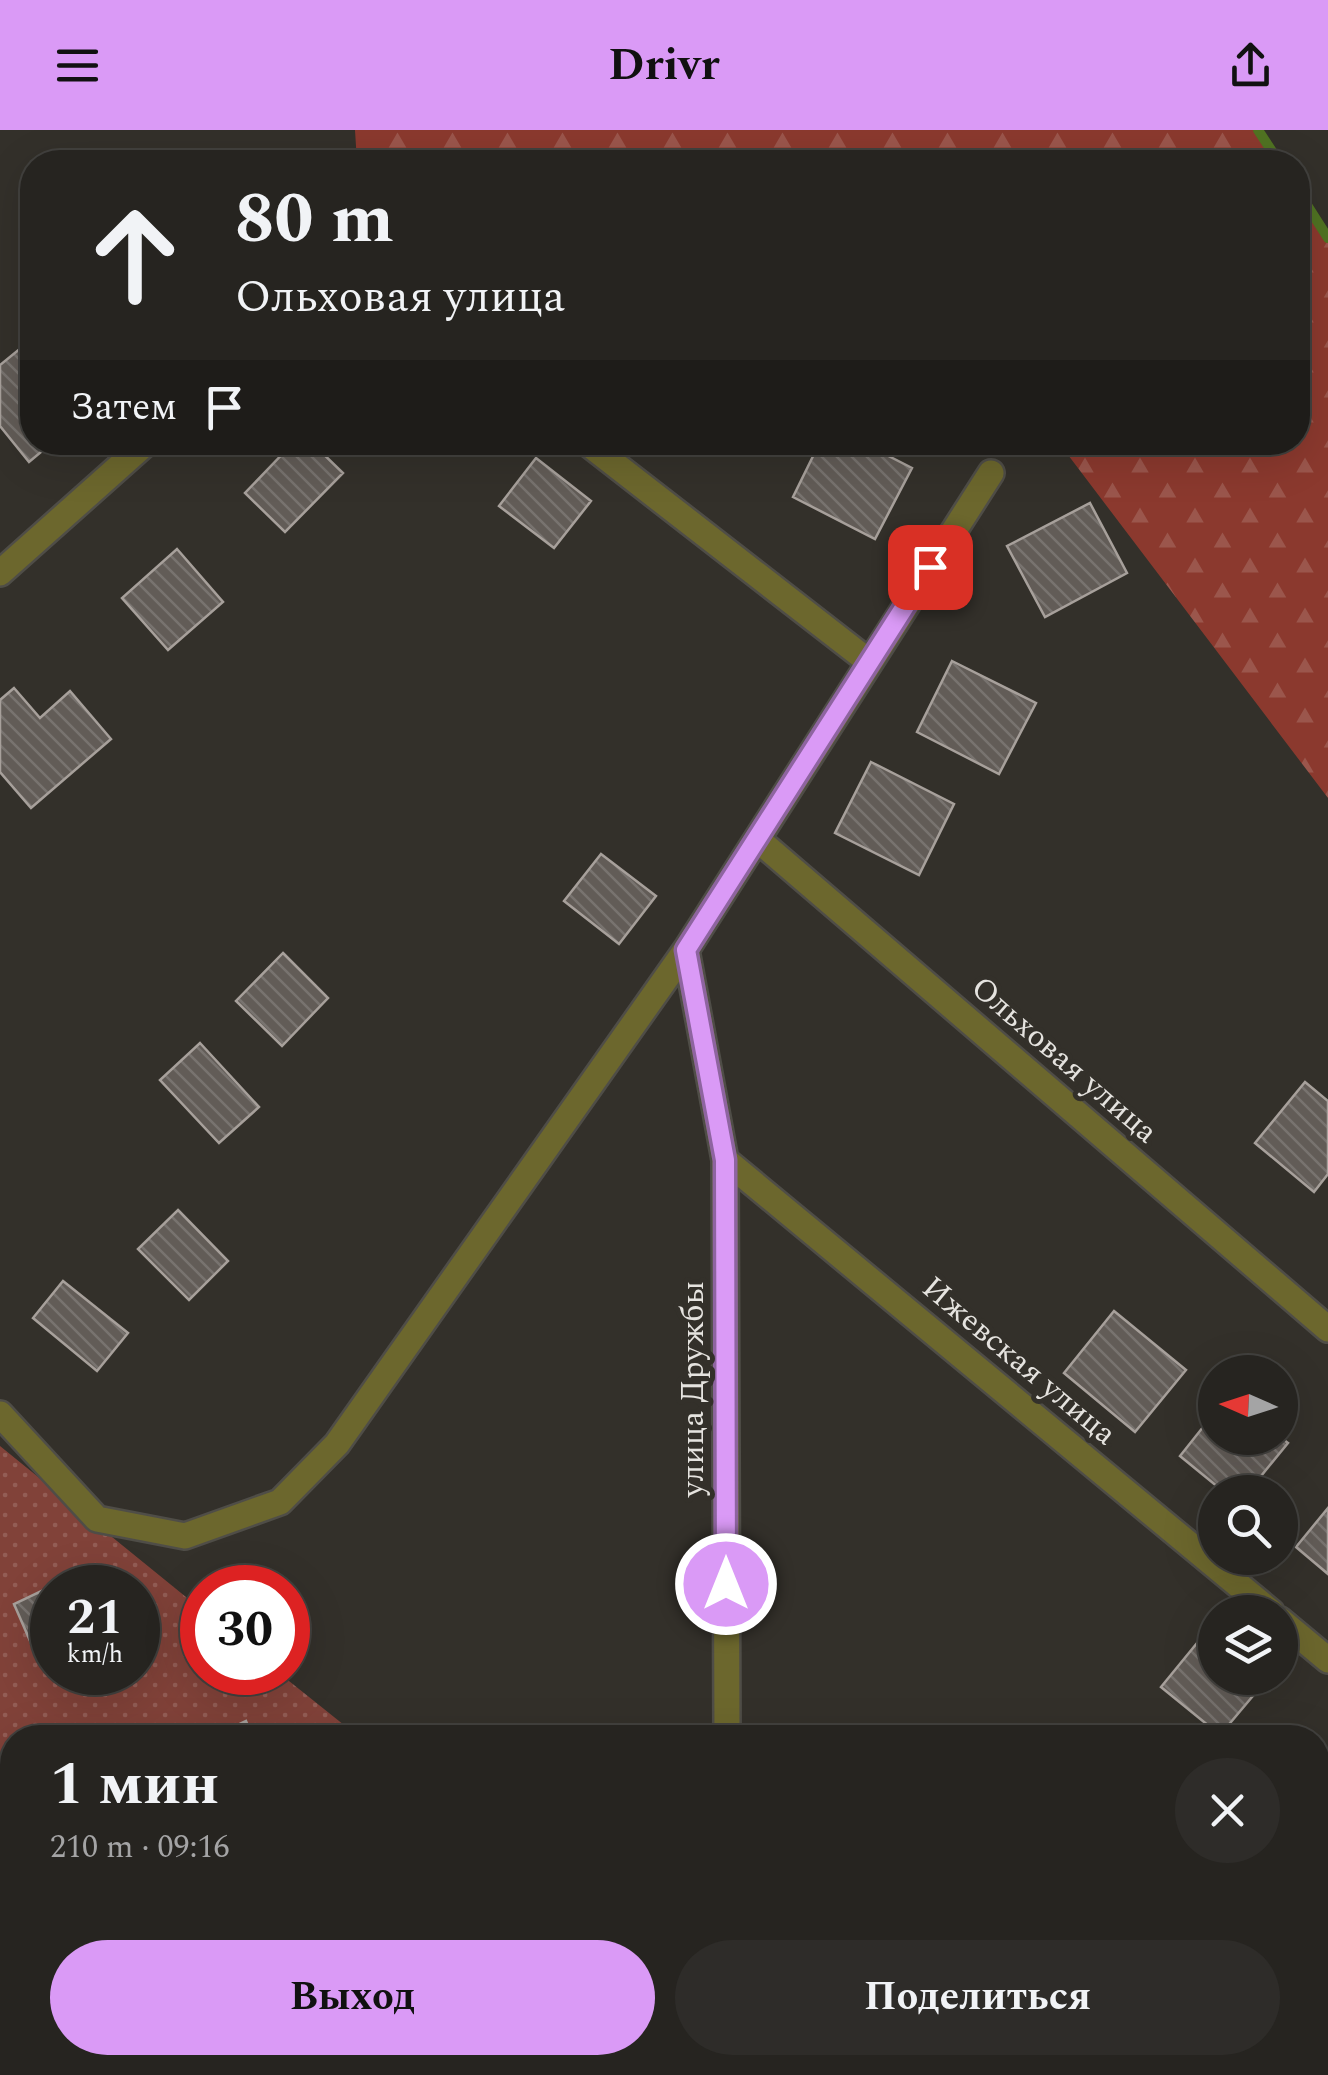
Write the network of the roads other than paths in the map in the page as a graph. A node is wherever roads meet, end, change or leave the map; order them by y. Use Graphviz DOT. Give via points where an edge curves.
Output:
graph roads {
  1 [pos="132,455"];
  2 [pos="603,455"];
  3 [pos="991,473"];
  4 [pos="0,573"];
  5 [pos="868,661"];
  6 [pos="757,839"];
  7 [pos="686,950"];
  8 [pos="725,1160"];
  9 [pos="1328,1330"];
  10 [pos="0,1414"];
  11 [pos="1250,1595"];
  12 [pos="1298,1635"];
  13 [pos="1328,1660"];
  14 [pos="727,1725"];
  1 -- 4 [label="street"];
  2 -- 5 [label="street"];
  3 -- 5 [label="street"];
  5 -- 6 [label="street"];
  6 -- 7 [label="street"];
  6 -- 9 [label="street, Ольховая улица"];
  7 -- 8 [label="street"];
  7 -- 10 [label="street" via="336,1444 280,1502 185,1536 97,1519"];
  8 -- 11 [label="street, Ижевская улица"];
  8 -- 14 [label="street, улица Дружбы"];
  12 -- 13 [label="street"];
}
